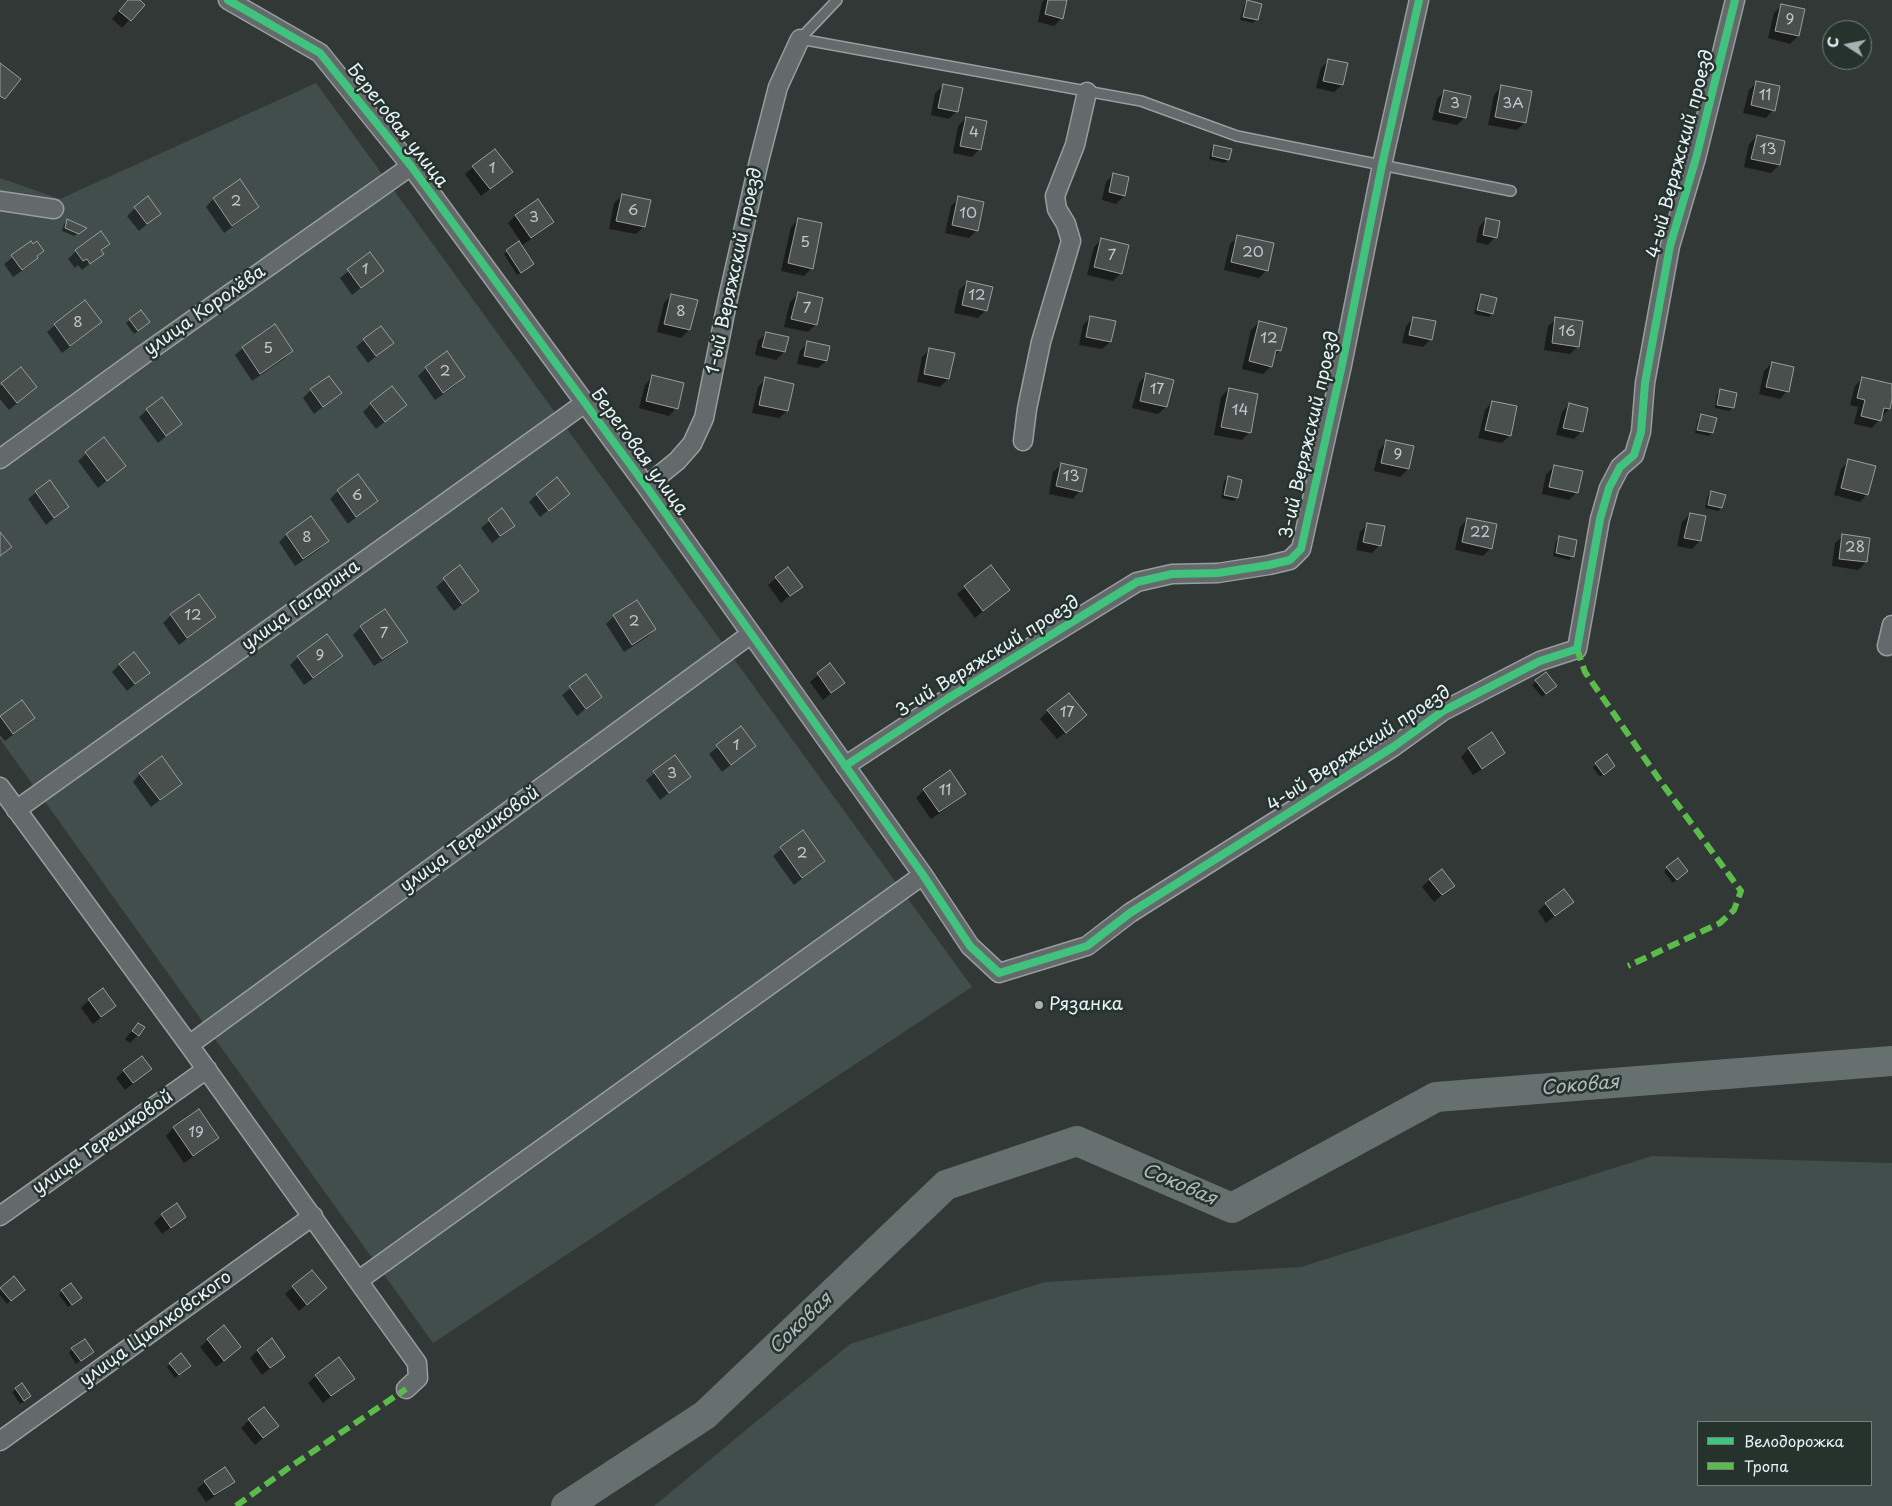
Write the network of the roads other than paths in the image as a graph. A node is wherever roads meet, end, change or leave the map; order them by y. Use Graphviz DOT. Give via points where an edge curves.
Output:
graph roads {
  1 [pos="228,0"];
  2 [pos="837,0"];
  3 [pos="1419,0"];
  4 [pos="1735,0"];
  5 [pos="800,39"];
  6 [pos="1087,92"];
  7 [pos="1382,165"];
  8 [pos="411,166"];
  9 [pos="1511,192"];
  10 [pos="0,201"];
  11 [pos="54,209"];
  12 [pos="585,403"];
  13 [pos="1023,441"];
  14 [pos="0,459"];
  15 [pos="646,486"];
  16 [pos="1892,625"];
  17 [pos="751,634"];
  18 [pos="1887,646"];
  19 [pos="845,766"];
  20 [pos="0,787"];
  21 [pos="16,810"];
  22 [pos="923,875"];
  23 [pos="189,1045"];
  24 [pos="207,1069"];
  25 [pos="0,1216"];
  26 [pos="313,1216"];
  27 [pos="359,1280"];
  28 [pos="406,1389"];
  29 [pos="0,1441"];
  1 -- 8 [label="street, Береговая улица" via="320,53"];
  2 -- 5 [label="lane"];
  3 -- 7 [label="street, 3-ий Веряжский проезд"];
  4 -- 22 [label="street, 4-ый Веряжский проезд" via="1696,158 1670,246 1645,383 1641,432 1634,455 1620,467 1609,488 1600,519 1578,648 1540,661 1443,711 1393,747 1130,913 1087,946 999,973 970,946"];
  5 -- 6 [label="lane"];
  5 -- 15 [label="street, 1-ый Веряжский проезд" via="778,87 759,161 704,418 692,444 677,462"];
  6 -- 7 [label="lane" via="1141,101 1238,136"];
  6 -- 13 [label="street" via="1075,145 1055,196 1071,241 1041,342"];
  7 -- 9 [label="lane"];
  7 -- 19 [label="street, 3-ий Веряжский проезд" via="1301,549 1290,560 1269,565 1218,573 1172,574 1137,582"];
  8 -- 12 [label="street, Береговая улица"];
  8 -- 14 [label="street, улица Королёва"];
  10 -- 11 [label="street"];
  12 -- 15 [label="street, Береговая улица"];
  12 -- 21 [label="street, улица Гагарина"];
  15 -- 17 [label="street, Береговая улица"];
  16 -- 18 [label="street"];
  17 -- 19 [label="street, Береговая улица"];
  17 -- 23 [label="street, улица Терешковой"];
  19 -- 22 [label="street, Береговая улица"];
  20 -- 21 [label="street"];
  21 -- 23 [label="street"];
  22 -- 27 [label="street"];
  23 -- 24 [label="street"];
  24 -- 25 [label="street, улица Терешковой"];
  24 -- 26 [label="street"];
  26 -- 27 [label="street"];
  26 -- 29 [label="street, улица Циолковского"];
  27 -- 28 [label="street" via="418,1363 418,1378"];
}
